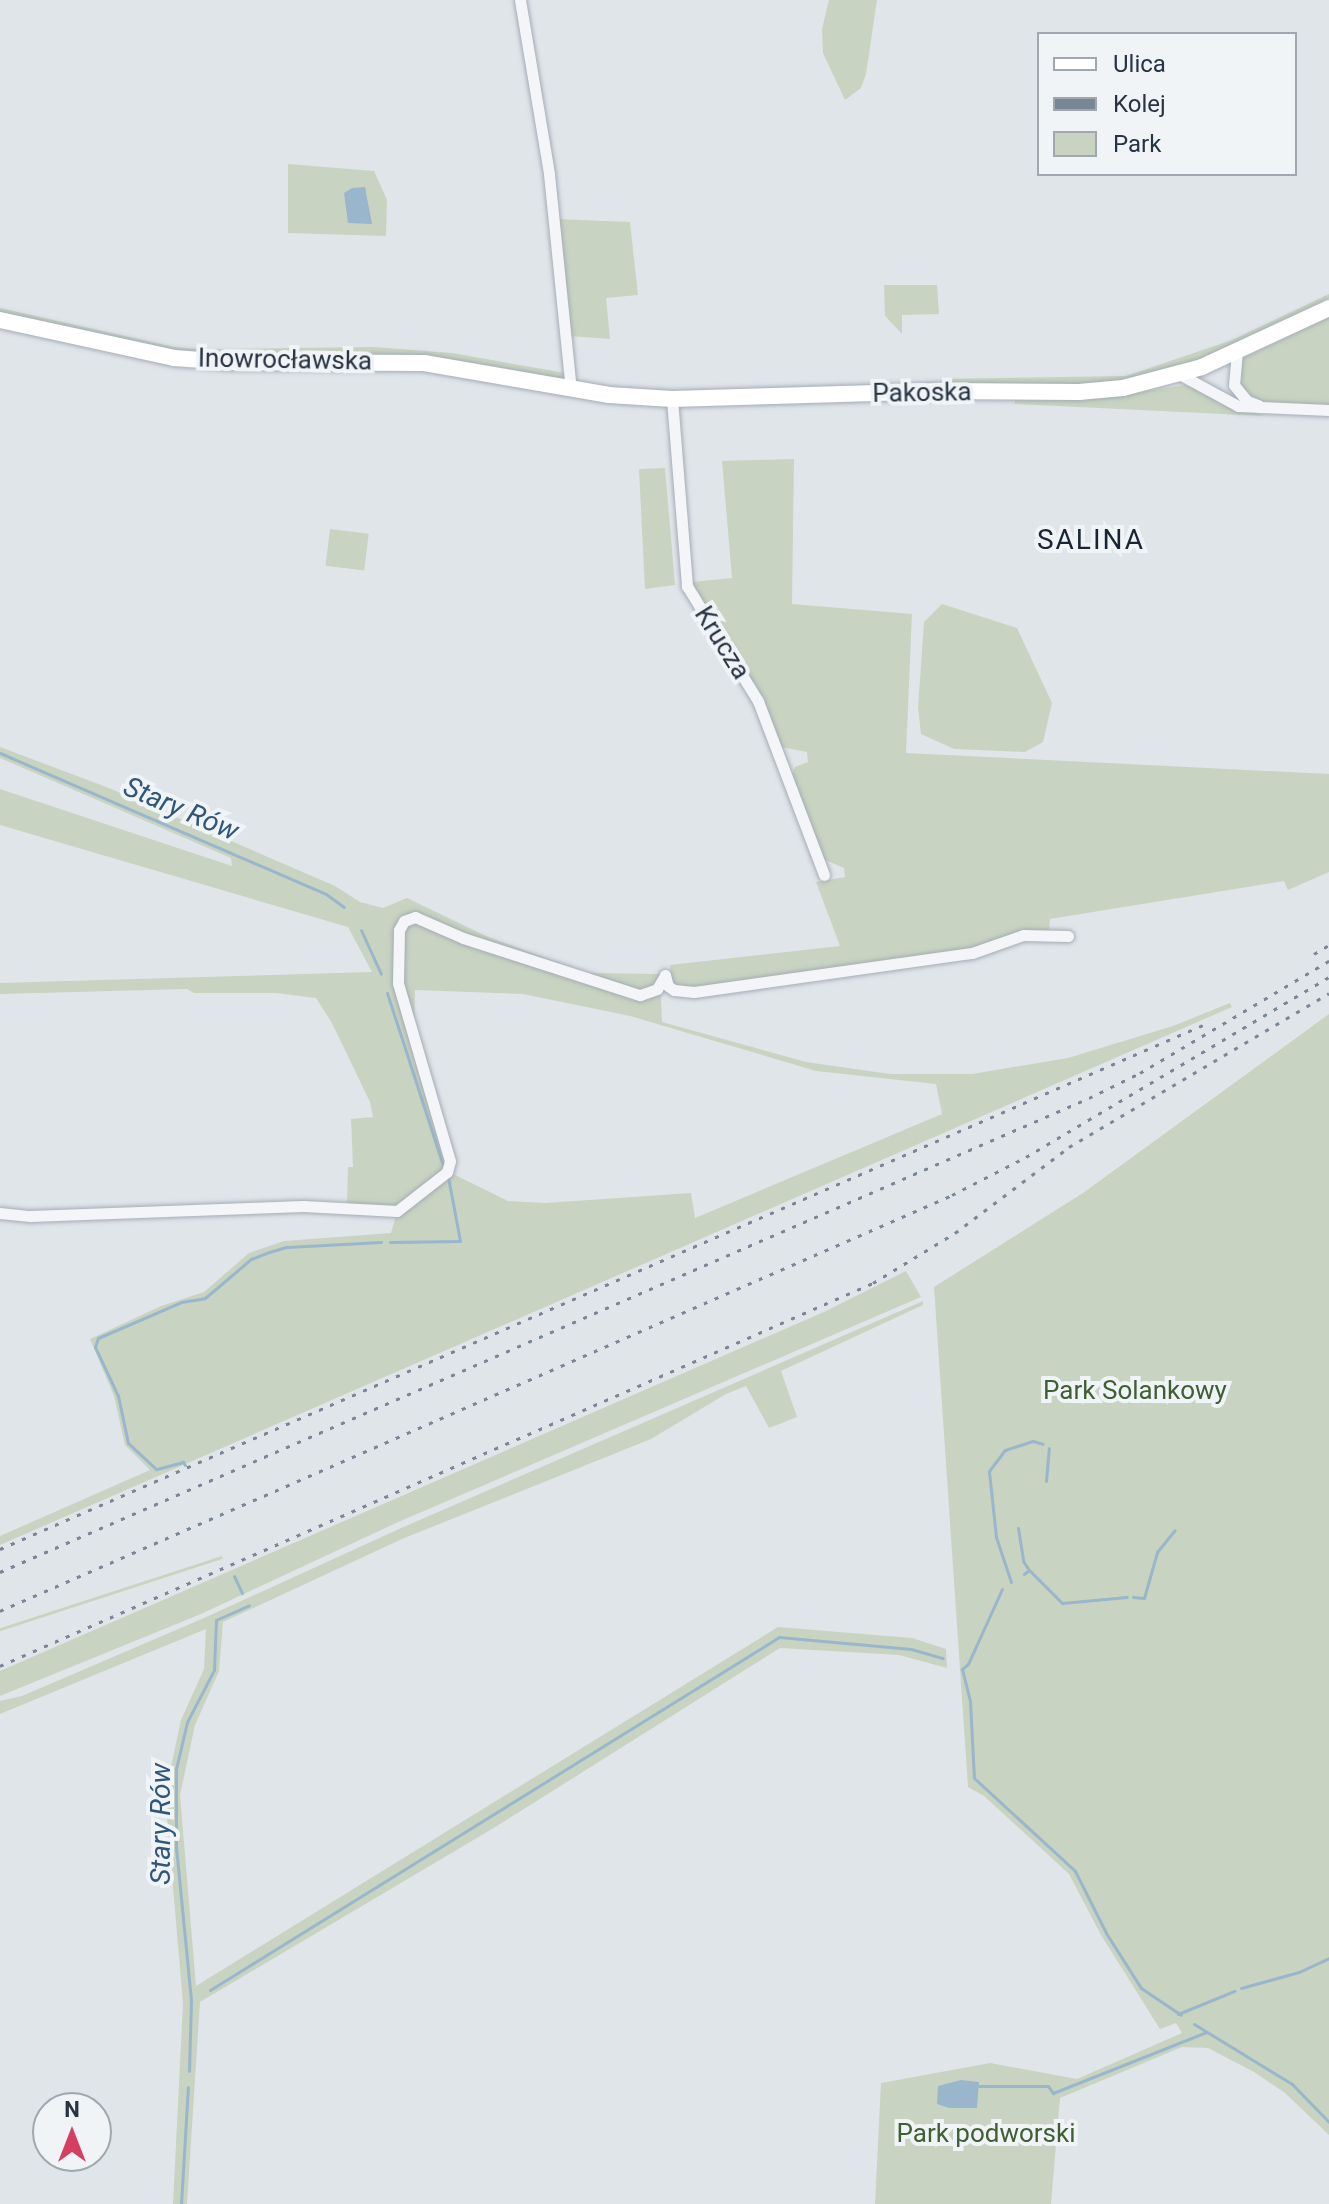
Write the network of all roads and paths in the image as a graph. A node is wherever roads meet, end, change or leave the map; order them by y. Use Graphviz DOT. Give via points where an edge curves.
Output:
graph roads {
  1 [pos="520,0"];
  2 [pos="1329,308"];
  3 [pos="0,320"];
  4 [pos="1237,351"];
  5 [pos="1181,375"];
  6 [pos="571,389"];
  7 [pos="672,399"];
  8 [pos="1265,407"];
  9 [pos="1329,410"];
  10 [pos="824,875"];
  11 [pos="1068,936"];
  12 [pos="0,1213"];
  1 -- 6 [label="street" via="549,174"];
  2 -- 4 [label="main road, Pakoska"];
  3 -- 6 [label="main road, Inowrocławska" via="174,358 424,363"];
  4 -- 5 [label="main road, Pakoska"];
  4 -- 8 [label="street" via="1234,385 1247,401"];
  5 -- 7 [label="main road, Pakoska" via="1079,392"];
  5 -- 8 [label="street" via="1238,406"];
  6 -- 7 [label="main road, Pakoska"];
  7 -- 10 [label="street, Krucza" via="687,586 758,701"];
  8 -- 9 [label="street"];
  11 -- 12 [label="street" via="1023,935 972,953 694,992 674,990 665,975 657,989 640,995 463,938 415,917 399,930 398,983 450,1161 447,1172 397,1211 303,1206"];
}
